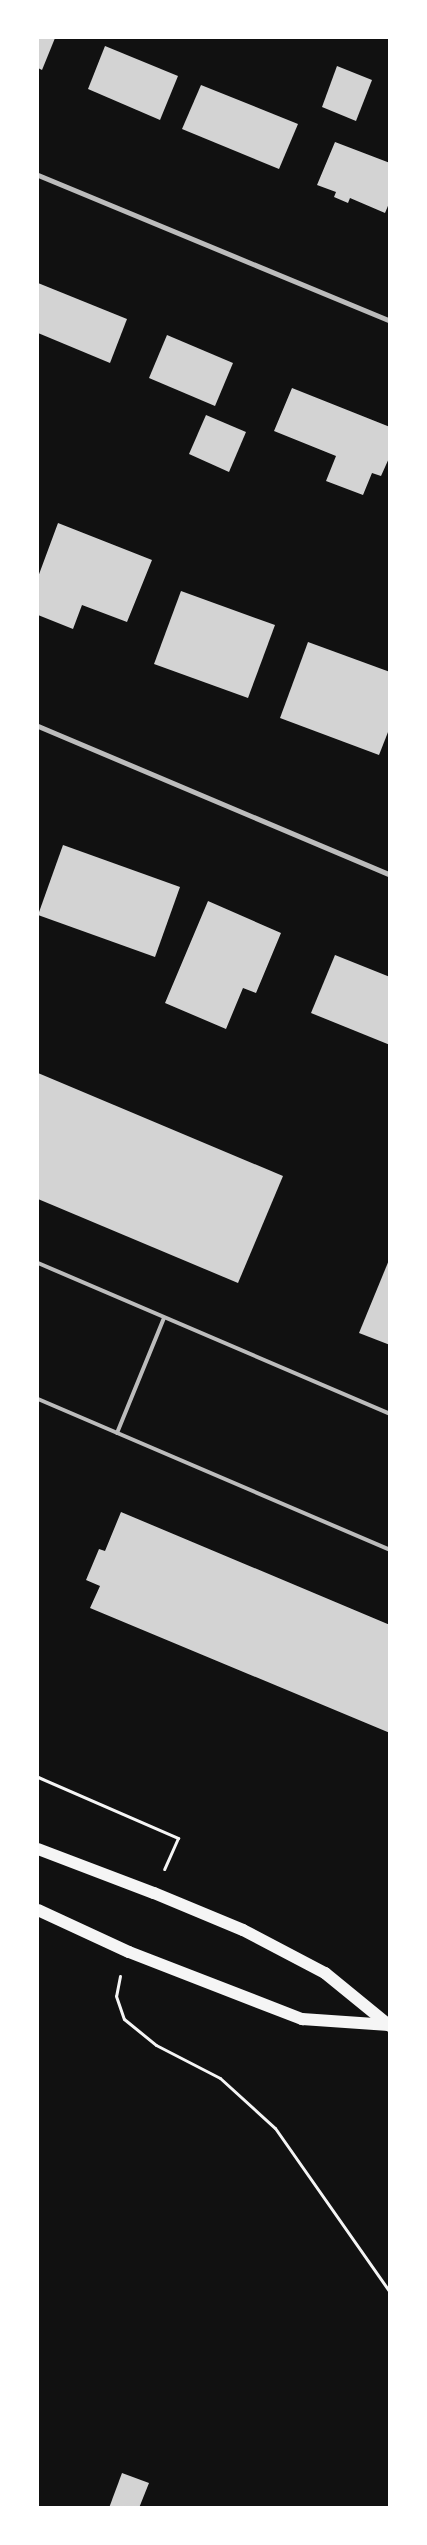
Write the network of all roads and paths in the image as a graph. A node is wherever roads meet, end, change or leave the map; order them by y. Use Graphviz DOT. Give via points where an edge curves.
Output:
graph roads {
  1 [pos="38,175"];
  2 [pos="390,321"];
  3 [pos="38,726"];
  4 [pos="390,875"];
  5 [pos="38,1263"];
  6 [pos="164,1318"];
  7 [pos="38,1399"];
  8 [pos="390,1414"];
  9 [pos="117,1433"];
  10 [pos="390,1550"];
  11 [pos="38,1849"];
  12 [pos="38,1910"];
  13 [pos="389,2026"];
  14 [pos="275,2128"];
  15 [pos="390,2292"];
  1 -- 2 [label="street"];
  3 -- 4 [label="street"];
  5 -- 6 [label="lane"];
  6 -- 8 [label="lane"];
  6 -- 9 [label="lane"];
  7 -- 9 [label="lane"];
  9 -- 10 [label="lane"];
  11 -- 13 [label="main road" via="243,1930 325,1973"];
  12 -- 13 [label="main road" via="129,1952 302,2019"];
  14 -- 15 [label="path"];
}
